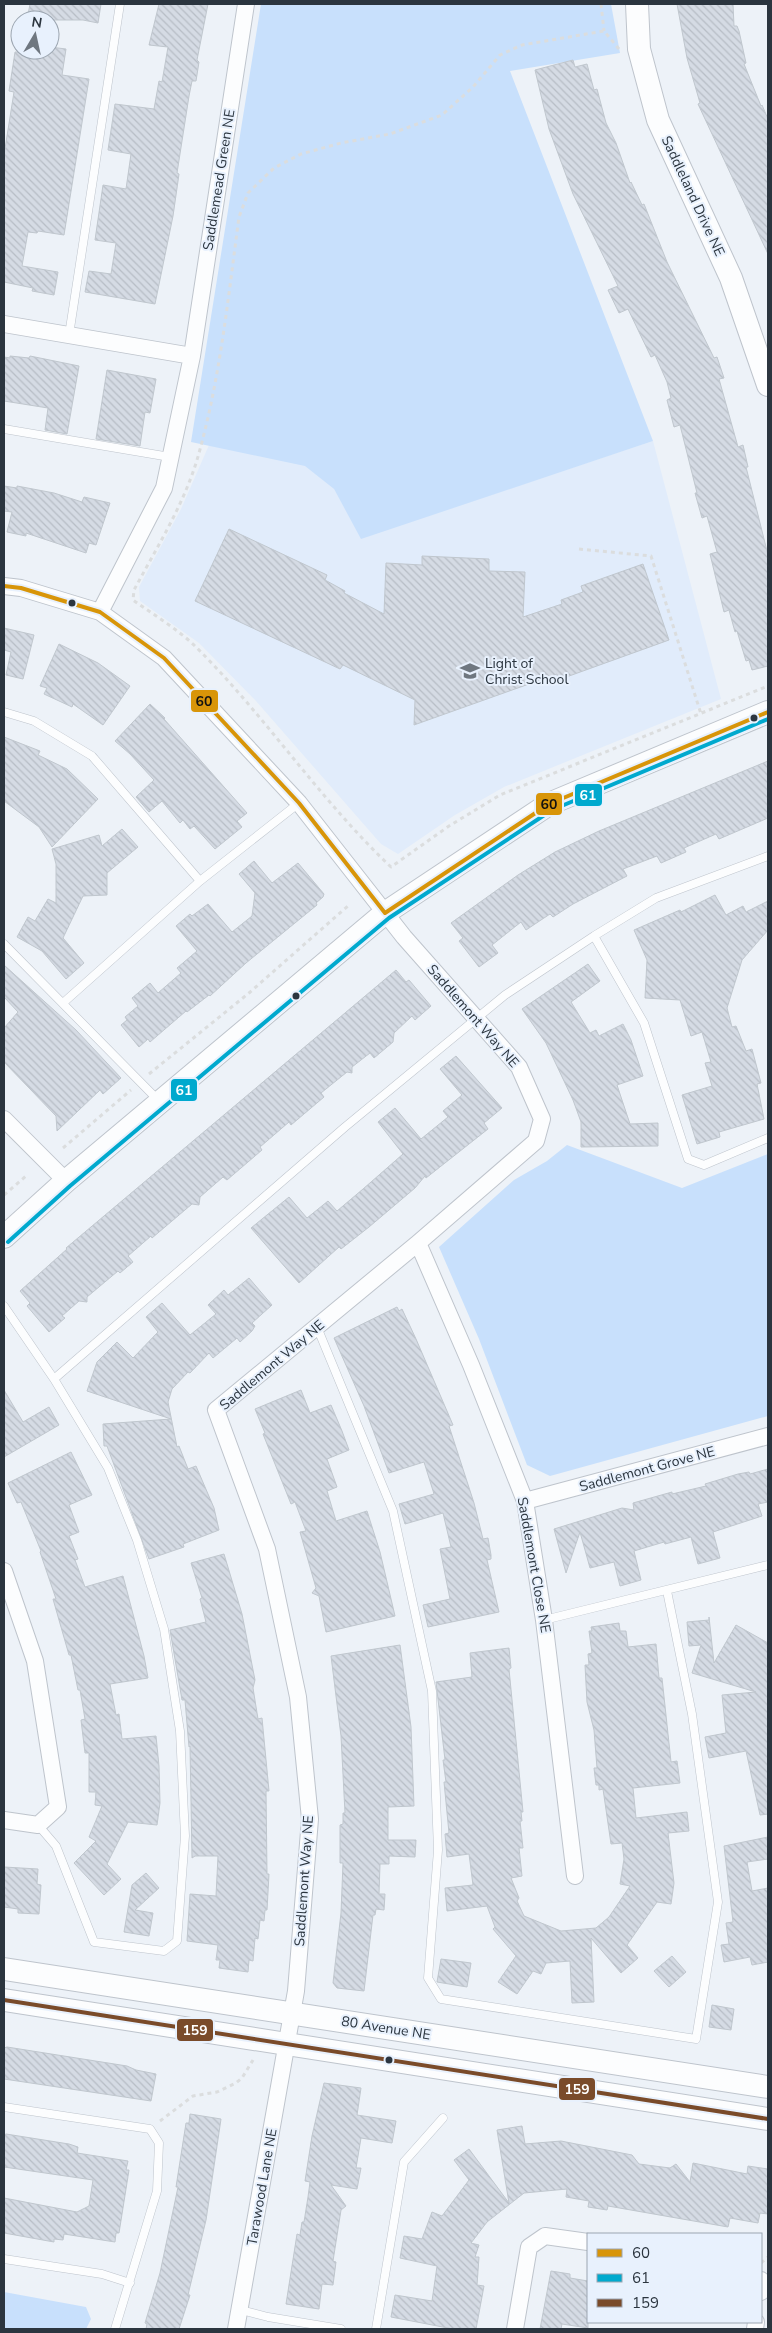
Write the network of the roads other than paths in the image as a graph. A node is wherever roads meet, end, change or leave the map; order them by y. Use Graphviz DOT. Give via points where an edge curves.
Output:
graph roads {
  1 [pos="120,4"];
  2 [pos="246,4"];
  3 [pos="637,4"];
  4 [pos="4,324"];
  5 [pos="69,335"];
  6 [pos="192,356"];
  7 [pos="768,385"];
  8 [pos="4,429"];
  9 [pos="170,457"];
  10 [pos="4,586"];
  11 [pos="100,612"];
  12 [pos="4,712"];
  13 [pos="768,712"];
  14 [pos="299,803"];
  15 [pos="768,856"];
  16 [pos="200,881"];
  17 [pos="385,913"];
  18 [pos="594,936"];
  19 [pos="4,944"];
  20 [pos="63,1003"];
  21 [pos="477,1020"];
  22 [pos="160,1102"];
  23 [pos="4,1119"];
  24 [pos="768,1138"];
  25 [pos="66,1180"];
  26 [pos="4,1237"];
  27 [pos="418,1243"];
  28 [pos="4,1306"];
  29 [pos="317,1327"];
  30 [pos="54,1379"];
  31 [pos="768,1436"];
  32 [pos="525,1501"];
  33 [pos="768,1565"];
  34 [pos="4,1572"];
  35 [pos="667,1591"];
  36 [pos="544,1620"];
  37 [pos="4,1820"];
  38 [pos="38,1825"];
  39 [pos="575,1876"];
  40 [pos="4,1969"];
  41 [pos="4,2000"];
  42 [pos="292,2014"];
  43 [pos="286,2045"];
  44 [pos="768,2087"];
  45 [pos="4,2107"];
  46 [pos="443,2118"];
  47 [pos="768,2119"];
  48 [pos="587,2242"];
  49 [pos="4,2259"];
  50 [pos="130,2283"];
  51 [pos="241,2310"];
  52 [pos="115,2329"];
  53 [pos="236,2329"];
  54 [pos="341,2329"];
  55 [pos="376,2329"];
  56 [pos="515,2329"];
  1 -- 5 [label="lane"];
  2 -- 6 [label="street, Saddlemead Green NE"];
  3 -- 7 [label="street, Saddleland Drive NE" via="639,49 658,120 731,278"];
  4 -- 5 [label="street"];
  5 -- 6 [label="street"];
  6 -- 9 [label="street, Saddlemead Green NE"];
  8 -- 9 [label="lane"];
  9 -- 11 [label="street, Saddlemead Green NE" via="164,488"];
  10 -- 11 [label="street, Saddlemont Way NE" via="21,588"];
  11 -- 14 [label="street, Saddlemont Way NE" via="164,658"];
  12 -- 16 [label="lane" via="34,721 92,756"];
  13 -- 17 [label="street" via="549,804"];
  14 -- 16 [label="lane"];
  14 -- 17 [label="street, Saddlemont Way NE"];
  15 -- 18 [label="lane" via="656,898"];
  16 -- 20 [label="lane"];
  17 -- 21 [label="street, Saddlemont Way NE"];
  17 -- 22 [label="street"];
  18 -- 21 [label="lane" via="505,995"];
  18 -- 24 [label="lane" via="644,1023 688,1159 704,1165"];
  19 -- 20 [label="lane"];
  20 -- 22 [label="lane"];
  21 -- 27 [label="street, Saddlemont Way NE" via="519,1067 542,1119 536,1141"];
  21 -- 30 [label="lane" via="345,1127"];
  22 -- 25 [label="street"];
  23 -- 25 [label="street"];
  25 -- 26 [label="street"];
  27 -- 29 [label="street, Saddlemont Way NE"];
  27 -- 32 [label="street, Saddlemont Close NE"];
  28 -- 30 [label="lane"];
  29 -- 35 [label="lane" via="393,1511 432,1691 438,1850 428,1978 441,1999 696,2039 718,1902 692,1714"];
  29 -- 42 [label="street, Saddlemont Way NE" via="216,1410 267,1550 298,1698 310,1819"];
  30 -- 38 [label="lane" via="108,1468 137,1540 164,1628 180,1732 185,1826 177,1941 164,1951 94,1942 56,1846"];
  31 -- 32 [label="street, Saddlemont Grove NE"];
  32 -- 36 [label="street, Saddlemont Close NE"];
  33 -- 35 [label="lane"];
  34 -- 38 [label="street" via="35,1661 58,1808"];
  35 -- 36 [label="lane"];
  36 -- 39 [label="street, Saddlemont Close NE"];
  37 -- 38 [label="street"];
  40 -- 42 [label="street, 80 Avenue NE"];
  41 -- 43 [label="street"];
  42 -- 43 [label="street, Saddlemont Way NE"];
  42 -- 44 [label="street, 80 Avenue NE"];
  43 -- 47 [label="street"];
  43 -- 51 [label="street, Tarawood Lane NE"];
  45 -- 50 [label="lane" via="150,2129 159,2143 157,2192"];
  46 -- 55 [label="lane" via="404,2162"];
  48 -- 56 [label="street" via="545,2236 528,2247"];
  49 -- 50 [label="lane" via="102,2274"];
  50 -- 52 [label="lane"];
  51 -- 53 [label="street, Tarawood Lane NE"];
  51 -- 54 [label="lane"];
}
